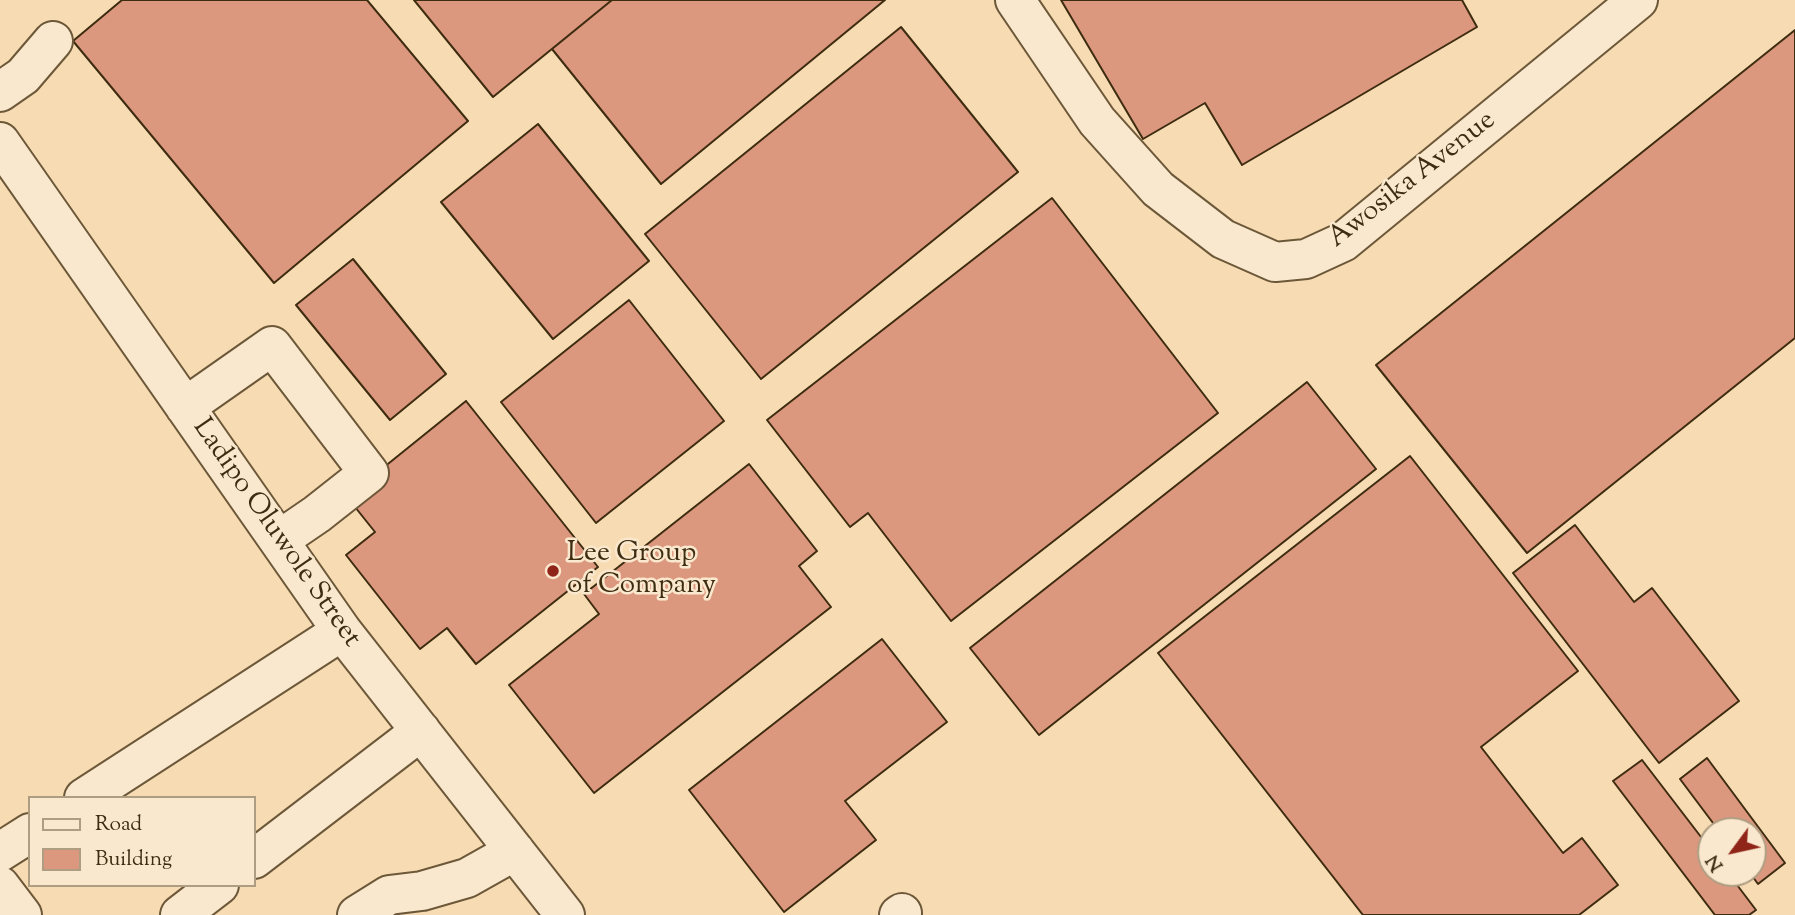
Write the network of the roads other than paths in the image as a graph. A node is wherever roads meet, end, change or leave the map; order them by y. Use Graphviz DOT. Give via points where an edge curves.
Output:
graph roads {
  1 [pos="1015,0"];
  2 [pos="1638,0"];
  3 [pos="54,41"];
  4 [pos="0,92"];
  5 [pos="0,142"];
  6 [pos="185,407"];
  7 [pos="279,540"];
  8 [pos="342,631"];
  9 [pos="421,731"];
  10 [pos="87,796"];
  11 [pos="28,834"];
  12 [pos="515,851"];
  13 [pos="0,852"];
  14 [pos="256,857"];
  15 [pos="0,886"];
  16 [pos="216,887"];
  17 [pos="22,915"];
  18 [pos="180,915"];
  19 [pos="356,915"];
  20 [pos="565,915"];
  1 -- 2 [label="street, Awosika Avenue" via="1097,121 1158,189 1223,239 1275,262 1306,260 1343,242"];
  3 -- 4 [label="street" via="23,76"];
  5 -- 6 [label="street, Ladipo Oluwole Street"];
  6 -- 7 [label="street, Ladipo Oluwole Street"];
  6 -- 7 [label="street" via="272,346 369,473"];
  7 -- 8 [label="street, Ladipo Oluwole Street"];
  8 -- 9 [label="street, Ladipo Oluwole Street"];
  8 -- 10 [label="street"];
  9 -- 12 [label="street, Ladipo Oluwole Street"];
  9 -- 14 [label="street"];
  11 -- 13 [label="street"];
  12 -- 19 [label="street" via="467,878 389,895"];
  12 -- 20 [label="street, Ladipo Oluwole Street"];
  15 -- 17 [label="street"];
  16 -- 18 [label="street"];
}
